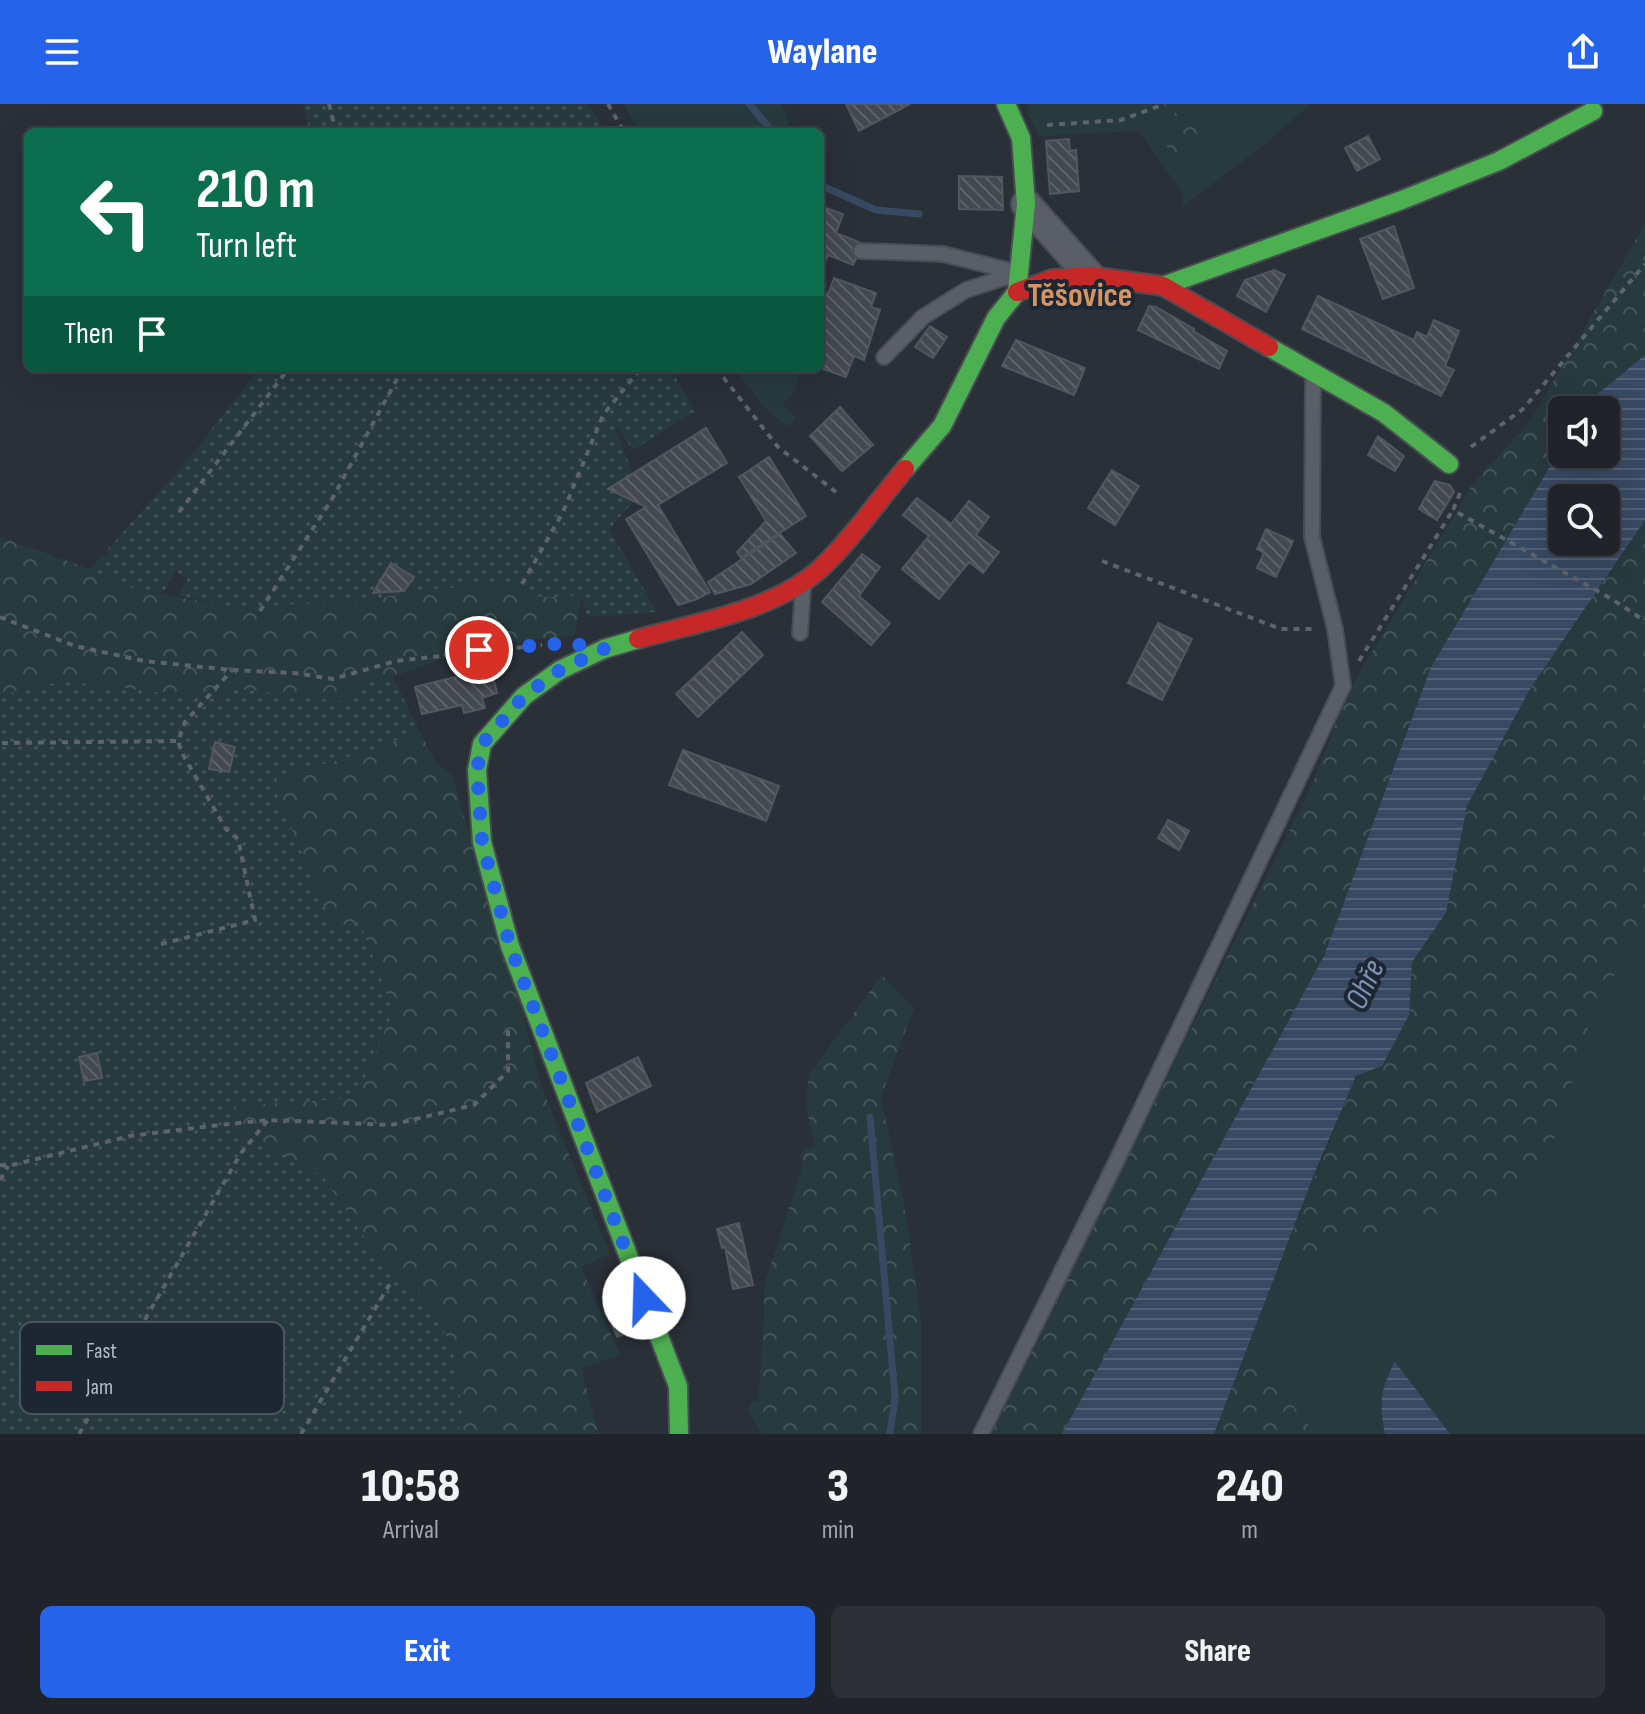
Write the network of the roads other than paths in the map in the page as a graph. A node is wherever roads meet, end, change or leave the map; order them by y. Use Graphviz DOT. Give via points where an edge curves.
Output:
graph roads {
  1 [pos="1006,104"];
  2 [pos="1600,107"];
  3 [pos="1026,204"];
  4 [pos="861,251"];
  5 [pos="1090,276"];
  6 [pos="1018,282"];
  7 [pos="1163,286"];
  8 [pos="884,357"];
  9 [pos="1313,372"];
  10 [pos="1449,464"];
  11 [pos="803,581"];
  12 [pos="800,633"];
  13 [pos="679,1434"];
  14 [pos="981,1434"];
  1 -- 3 [label="street" via="1021,138"];
  2 -- 7 [label="street" via="1499,161"];
  3 -- 5 [label="street"];
  3 -- 6 [label="street"];
  4 -- 6 [label="lane" via="943,254"];
  5 -- 6 [label="street"];
  5 -- 7 [label="street"];
  6 -- 8 [label="lane" via="966,290 923,317"];
  6 -- 11 [label="street" via="942,426 820,569"];
  7 -- 9 [label="street"];
  9 -- 10 [label="street" via="1384,413"];
  9 -- 14 [label="lane" via="1312,537 1343,686"];
  11 -- 12 [label="lane"];
  11 -- 13 [label="street" via="764,603 604,649 560,670 524,696 482,744 477,770 482,842 510,946 678,1386"];
}
